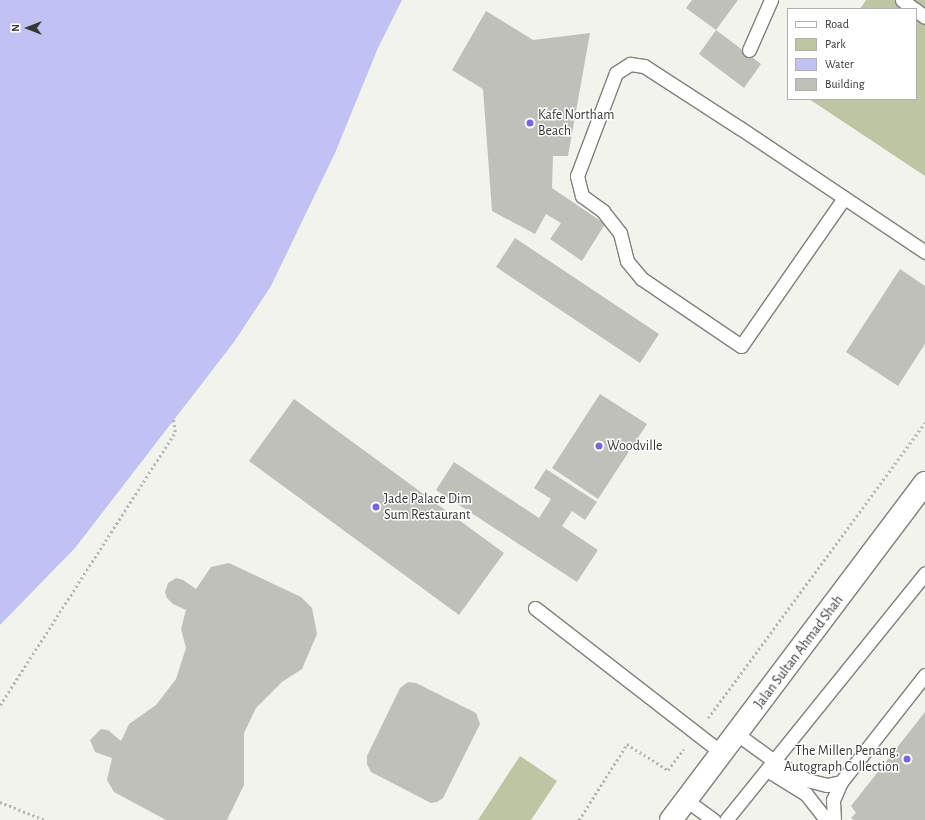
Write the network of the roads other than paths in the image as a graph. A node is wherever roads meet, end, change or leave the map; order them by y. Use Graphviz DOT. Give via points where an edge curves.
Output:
graph roads {
  1 [pos="771,0"];
  2 [pos="902,0"];
  3 [pos="912,8"];
  4 [pos="749,50"];
  5 [pos="844,198"];
  6 [pos="925,252"];
  7 [pos="925,483"];
  8 [pos="925,573"];
  9 [pos="535,608"];
  10 [pos="925,675"];
  11 [pos="738,734"];
  12 [pos="722,753"];
  13 [pos="770,766"];
  14 [pos="841,782"];
  15 [pos="686,800"];
  16 [pos="671,820"];
  17 [pos="714,820"];
  18 [pos="726,820"];
  19 [pos="826,820"];
  20 [pos="834,820"];
  1 -- 4 [label="lane"];
  2 -- 3 [label="lane"];
  5 -- 5 [label="lane" via="651,70 630,64 616,73 577,176 582,196 603,211 620,234 627,262 642,279 740,346"];
  5 -- 6 [label="lane"];
  7 -- 11 [label="main road, Jalan Sultan Ahmad Shah"];
  8 -- 13 [label="lane"];
  9 -- 12 [label="lane"];
  10 -- 14 [label="lane"];
  11 -- 12 [label="main road, Jalan Sultan Ahmad Shah"];
  11 -- 13 [label="lane"];
  12 -- 15 [label="main road, Jalan Sultan Ahmad Shah"];
  13 -- 14 [label="lane" via="827,785"];
  13 -- 18 [label="lane"];
  13 -- 19 [label="lane" via="806,794"];
  14 -- 20 [label="lane" via="833,800"];
  15 -- 16 [label="main road, Jalan Sultan Ahmad Shah"];
  15 -- 17 [label="lane"];
}
